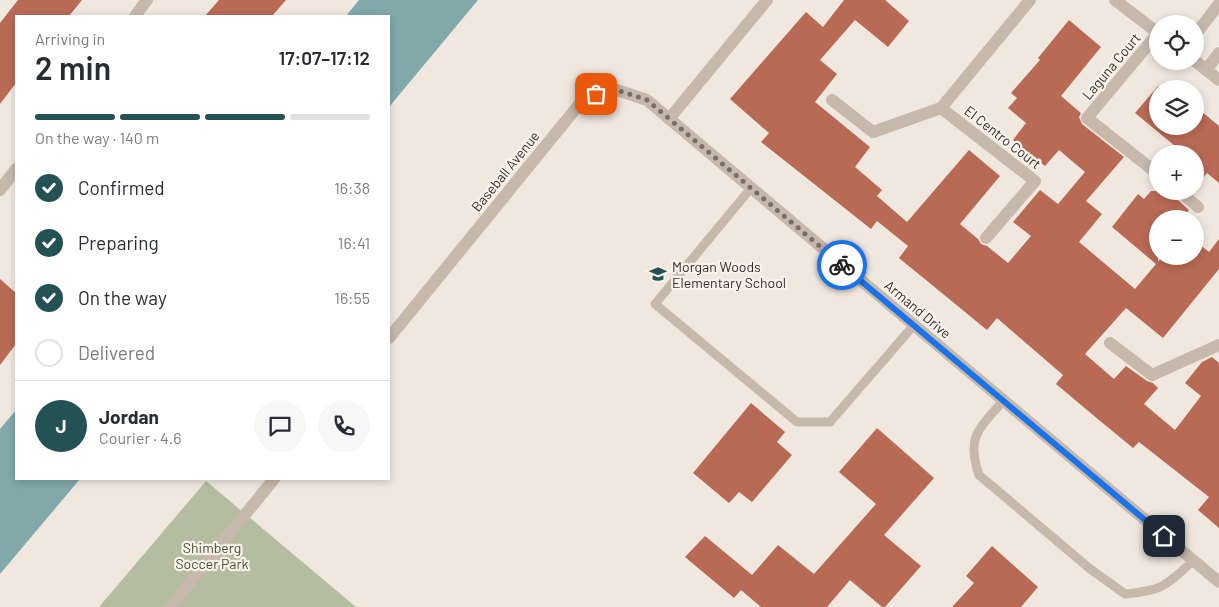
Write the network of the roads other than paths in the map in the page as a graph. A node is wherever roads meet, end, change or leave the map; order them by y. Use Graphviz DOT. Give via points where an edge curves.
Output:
graph roads {
  1 [pos="147,0"];
  2 [pos="767,0"];
  3 [pos="1030,0"];
  4 [pos="1115,0"];
  5 [pos="1219,4"];
  6 [pos="136,15"];
  7 [pos="1204,23"];
  8 [pos="1149,26"];
  9 [pos="1149,44"];
  10 [pos="1219,53"];
  11 [pos="1206,70"];
  12 [pos="1219,80"];
  13 [pos="832,100"];
  14 [pos="941,108"];
  15 [pos="669,120"];
  16 [pos="1149,167"];
  17 [pos="15,170"];
  18 [pos="751,188"];
  19 [pos="0,190"];
  20 [pos="1190,200"];
  21 [pos="1198,207"];
  22 [pos="986,238"];
  23 [pos="914,324"];
  24 [pos="390,337"];
  25 [pos="1110,343"];
  26 [pos="1219,345"];
  27 [pos="1002,401"];
  28 [pos="273,480"];
  29 [pos="1193,561"];
  30 [pos="1219,582"];
  31 [pos="170,607"];
  1 -- 6 [label="street"];
  2 -- 15 [label="street"];
  3 -- 14 [label="street"];
  4 -- 8 [label="street"];
  5 -- 7 [label="street"];
  9 -- 16 [label="street, Laguna Court" via="1087,118"];
  10 -- 11 [label="street"];
  11 -- 12 [label="street"];
  13 -- 14 [label="street" via="873,132"];
  14 -- 22 [label="street, El Centro Court" via="1035,181"];
  15 -- 18 [label="street, Armand Drive"];
  15 -- 24 [label="street, Baseball Avenue" via="647,100 611,88 582,100"];
  17 -- 19 [label="street"];
  18 -- 23 [label="street, Armand Drive"];
  18 -- 23 [label="lane" via="655,304 798,422 830,422"];
  20 -- 21 [label="street"];
  23 -- 27 [label="street, Armand Drive"];
  25 -- 26 [label="street" via="1152,375"];
  27 -- 29 [label="street, Armand Drive"];
  27 -- 29 [label="lane" via="976,433 972,455 979,474 1089,568 1125,594 1164,587"];
  28 -- 31 [label="street"];
  29 -- 30 [label="street, Armand Drive"];
}
